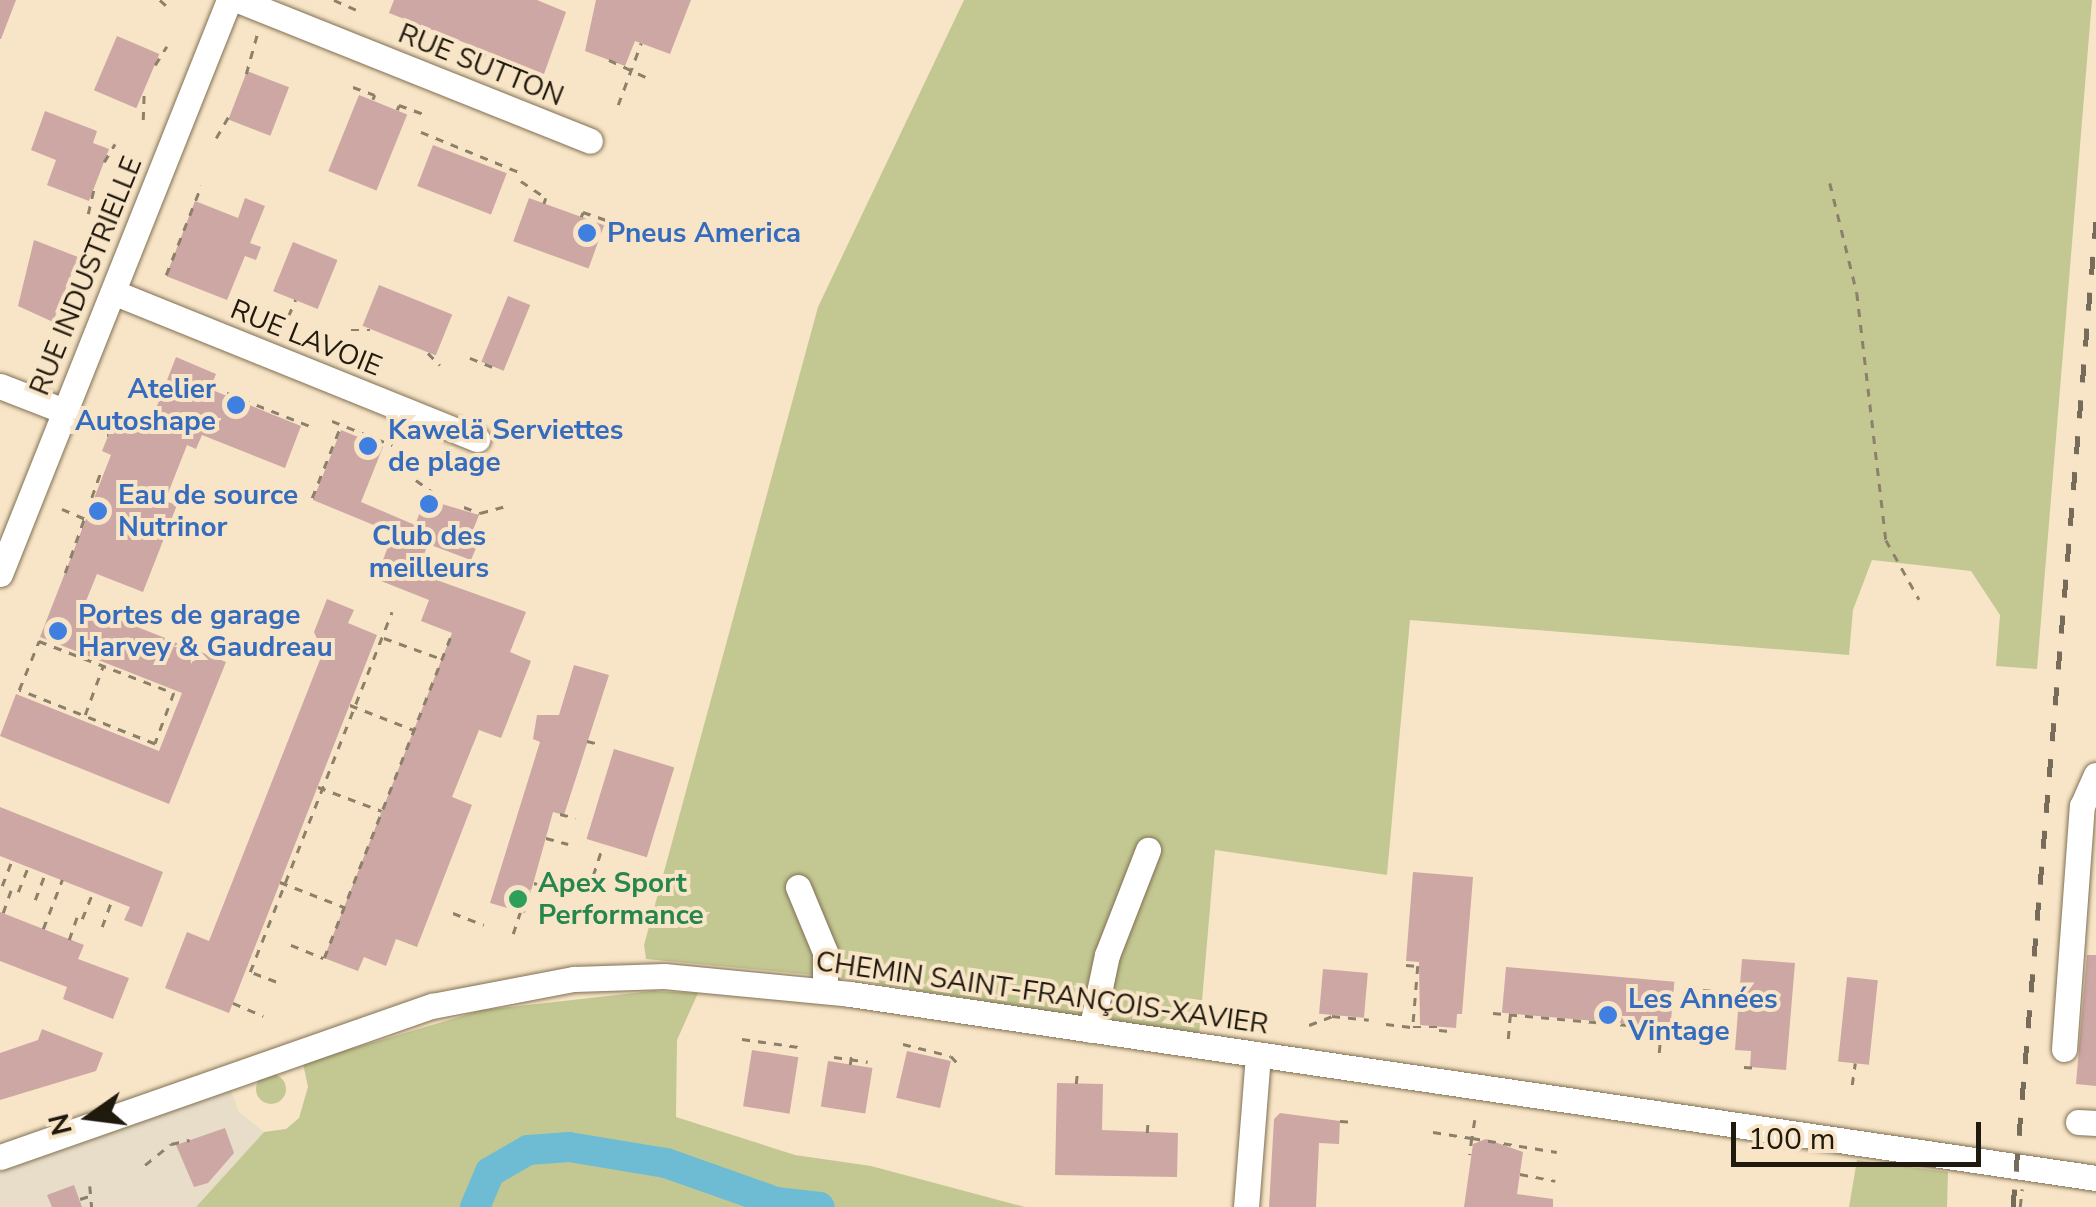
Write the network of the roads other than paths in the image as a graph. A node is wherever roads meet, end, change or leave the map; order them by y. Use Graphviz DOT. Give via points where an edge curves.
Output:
graph roads {
  1 [pos="229,0"];
  2 [pos="238,0"];
  3 [pos="590,141"];
  4 [pos="113,292"];
  5 [pos="0,386"];
  6 [pos="64,411"];
  7 [pos="477,438"];
  8 [pos="0,574"];
  9 [pos="2096,774"];
  10 [pos="1148,850"];
  11 [pos="798,888"];
  12 [pos="824,991"];
  13 [pos="1091,1030"];
  14 [pos="2064,1049"];
  15 [pos="1258,1056"];
  16 [pos="0,1158"];
  17 [pos="2096,1178"];
  18 [pos="1246,1207"];
  1 -- 4 [label="street, RUE INDUSTRIELLE"];
  2 -- 3 [label="street, RUE SUTTON"];
  4 -- 6 [label="street, RUE INDUSTRIELLE"];
  4 -- 7 [label="street, RUE LAVOIE"];
  5 -- 6 [label="street"];
  6 -- 8 [label="street, RUE INDUSTRIELLE"];
  9 -- 14 [label="street" via="2082,806"];
  10 -- 13 [label="street" via="1106,955"];
  11 -- 12 [label="street" via="825,952"];
  12 -- 13 [label="street, CHEMIN SAINT-FRANÇOIS-XAVIER"];
  12 -- 16 [label="street, CHEMIN SAINT-FRANÇOIS-XAVIER" via="664,976 574,979 485,994 360,1029"];
  13 -- 15 [label="street, CHEMIN SAINT-FRANÇOIS-XAVIER"];
  15 -- 17 [label="street, CHEMIN SAINT-FRANÇOIS-XAVIER"];
  15 -- 18 [label="street"];
}
